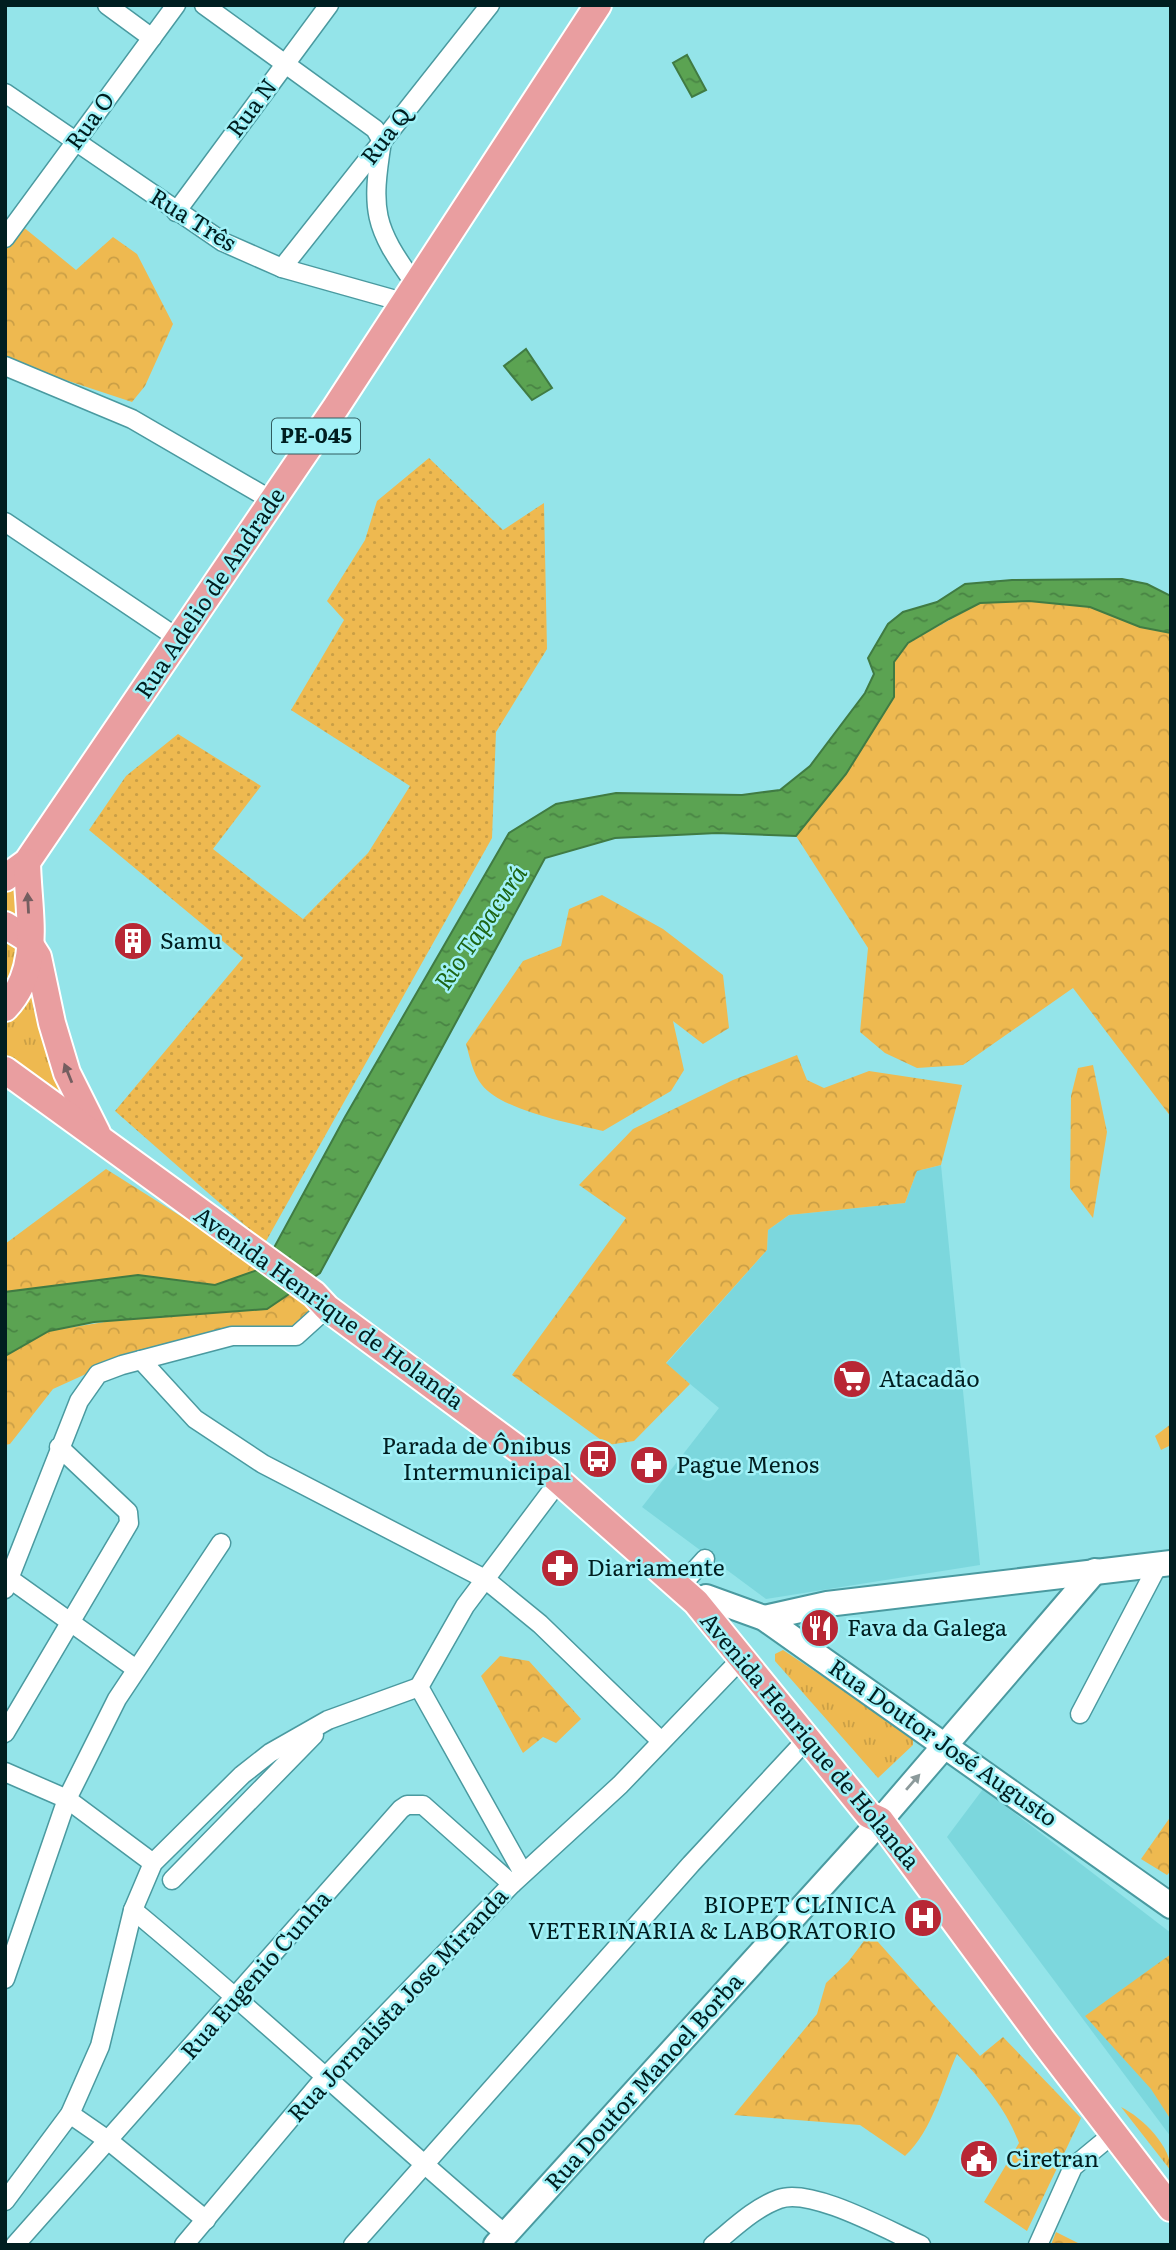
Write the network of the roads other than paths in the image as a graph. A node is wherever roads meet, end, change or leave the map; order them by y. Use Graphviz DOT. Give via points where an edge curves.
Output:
graph roads {
  1 [pos="107,5"];
  2 [pos="176,5"];
  3 [pos="204,5"];
  4 [pos="329,5"];
  5 [pos="490,5"];
  6 [pos="598,5"];
  7 [pos="152,38"];
  8 [pos="285,64"];
  9 [pos="5,93"];
  10 [pos="75,141"];
  11 [pos="382,141"];
  12 [pos="176,212"];
  13 [pos="5,238"];
  14 [pos="282,268"];
  15 [pos="409,293"];
  16 [pos="5,366"];
  17 [pos="273,500"];
  18 [pos="5,522"];
  19 [pos="179,639"];
  20 [pos="27,862"];
  21 [pos="5,878"];
  22 [pos="5,925"];
  23 [pos="32,944"];
  24 [pos="5,1008"];
  25 [pos="5,1070"];
  26 [pos="97,1134"];
  27 [pos="320,1301"];
  28 [pos="141,1360"];
  29 [pos="59,1447"];
  30 [pos="559,1481"];
  31 [pos="221,1543"];
  32 [pos="701,1555"];
  33 [pos="1165,1564"];
  34 [pos="1095,1571"];
  35 [pos="485,1579"];
  36 [pos="691,1583"];
  37 [pos="7,1584"];
  38 [pos="764,1618"];
  39 [pos="68,1622"];
  40 [pos="742,1658"];
  41 [pos="136,1669"];
  42 [pos="419,1687"];
  43 [pos="1080,1714"];
  44 [pos="328,1720"];
  45 [pos="5,1733"];
  46 [pos="808,1738"];
  47 [pos="661,1741"];
  48 [pos="946,1745"];
  49 [pos="5,1772"];
  50 [pos="66,1799"];
  51 [pos="880,1820"];
  52 [pos="153,1863"];
  53 [pos="517,1878"];
  54 [pos="172,1880"];
  55 [pos="1171,1906"];
  56 [pos="133,1910"];
  57 [pos="5,1979"];
  58 [pos="237,1997"];
  59 [pos="326,2076"];
  60 [pos="70,2114"];
  61 [pos="1113,2134"];
  62 [pos="109,2141"];
  63 [pos="425,2166"];
  64 [pos="5,2201"];
  65 [pos="1171,2208"];
  66 [pos="206,2220"];
  67 [pos="501,2239"];
  68 [pos="15,2245"];
  69 [pos="184,2245"];
  70 [pos="354,2245"];
  71 [pos="712,2245"];
  72 [pos="921,2245"];
  73 [pos="1038,2245"];
  1 -- 7 [label="street"];
  2 -- 7 [label="street, Rua O"];
  3 -- 8 [label="street"];
  4 -- 8 [label="street, Rua N"];
  5 -- 11 [label="street, Rua Q"];
  6 -- 15 [label="main road, Rua Adelio de Andrade / PE-045"];
  7 -- 10 [label="street, Rua O"];
  8 -- 11 [label="street" via="375,128"];
  8 -- 12 [label="street, Rua N"];
  9 -- 10 [label="street, Rua Três"];
  10 -- 12 [label="street, Rua Três"];
  10 -- 13 [label="street, Rua O"];
  11 -- 14 [label="street, Rua Q"];
  11 -- 15 [label="street" via="374,191 377,216"];
  12 -- 14 [label="street, Rua Três" via="223,243"];
  14 -- 15 [label="street, Rua Três"];
  15 -- 17 [label="main road, Rua Adelio de Andrade / PE-045"];
  16 -- 17 [label="street" via="132,419"];
  17 -- 19 [label="main road, Rua Adelio de Andrade / PE-045"];
  18 -- 19 [label="street"];
  19 -- 20 [label="main road, Rua Adelio de Andrade / PE-045"];
  20 -- 21 [label="main road, Rua Adelio de Andrade"];
  23 -- 20 [label="main road, one-way"];
  22 -- 23 [label="main road"];
  23 -- 24 [label="main road" via="27,977"];
  26 -- 23 [label="main road, one-way" via="67,1073"];
  25 -- 26 [label="main road, Avenida Henrique de Holanda"];
  26 -- 27 [label="main road, Avenida Henrique de Holanda"];
  27 -- 28 [label="street" via="296,1336 232,1336"];
  27 -- 30 [label="main road, Avenida Henrique de Holanda"];
  27 -- 36 [label="main road" via="334,1298 548,1453"];
  28 -- 29 [label="street" via="97,1374"];
  28 -- 35 [label="street" via="195,1419 263,1464"];
  29 -- 37 [label="street"];
  29 -- 39 [label="street" via="128,1512 129,1518"];
  30 -- 35 [label="street"];
  30 -- 40 [label="main road, Avenida Henrique de Holanda" via="681,1588"];
  31 -- 41 [label="street"];
  32 -- 36 [label="street"];
  33 -- 34 [label="street"];
  33 -- 43 [label="street"];
  34 -- 38 [label="street" via="813,1606"];
  34 -- 48 [label="street, Rua Doutor Manoel Borba"];
  35 -- 42 [label="street"];
  35 -- 47 [label="street" via="540,1624"];
  36 -- 38 [label="street, Rua Doutor José Augusto"];
  36 -- 51 [label="main road" via="877,1808"];
  37 -- 39 [label="street"];
  38 -- 48 [label="street, Rua Doutor José Augusto"];
  39 -- 41 [label="street"];
  39 -- 45 [label="street"];
  40 -- 46 [label="main road, Avenida Henrique de Holanda"];
  40 -- 47 [label="street, Rua Jornalista Jose Miranda"];
  41 -- 50 [label="street"];
  42 -- 44 [label="street"];
  42 -- 53 [label="street"];
  44 -- 52 [label="street" via="242,1775"];
  44 -- 54 [label="street"];
  46 -- 51 [label="main road, Avenida Henrique de Holanda" via="869,1815"];
  46 -- 63 [label="street"];
  47 -- 53 [label="street, Rua Jornalista Jose Miranda" via="620,1785"];
  51 -- 48 [label="street, Rua Doutor Manoel Borba, one-way"];
  48 -- 55 [label="street, Rua Doutor José Augusto"];
  49 -- 50 [label="street"];
  50 -- 52 [label="street"];
  50 -- 57 [label="street"];
  51 -- 61 [label="main road, Avenida Henrique de Holanda"];
  51 -- 67 [label="street, Rua Doutor Manoel Borba"];
  52 -- 56 [label="street"];
  53 -- 58 [label="street, Rua Eugenio Cunha" via="423,1805 407,1805"];
  53 -- 59 [label="street, Rua Jornalista Jose Miranda"];
  56 -- 58 [label="street"];
  56 -- 60 [label="street" via="100,2046"];
  58 -- 59 [label="street"];
  58 -- 62 [label="street, Rua Eugenio Cunha"];
  59 -- 63 [label="street"];
  59 -- 66 [label="street, Rua Jornalista Jose Miranda"];
  60 -- 62 [label="street"];
  60 -- 64 [label="street"];
  61 -- 65 [label="main road, Avenida Henrique de Holanda"];
  61 -- 73 [label="street" via="1073,2167"];
  62 -- 66 [label="street"];
  62 -- 68 [label="street, Rua Eugenio Cunha"];
  63 -- 67 [label="street"];
  63 -- 70 [label="street"];
  66 -- 69 [label="street, Rua Jornalista Jose Miranda"];
  71 -- 72 [label="street" via="763,2206 782,2197 801,2197"];
}
